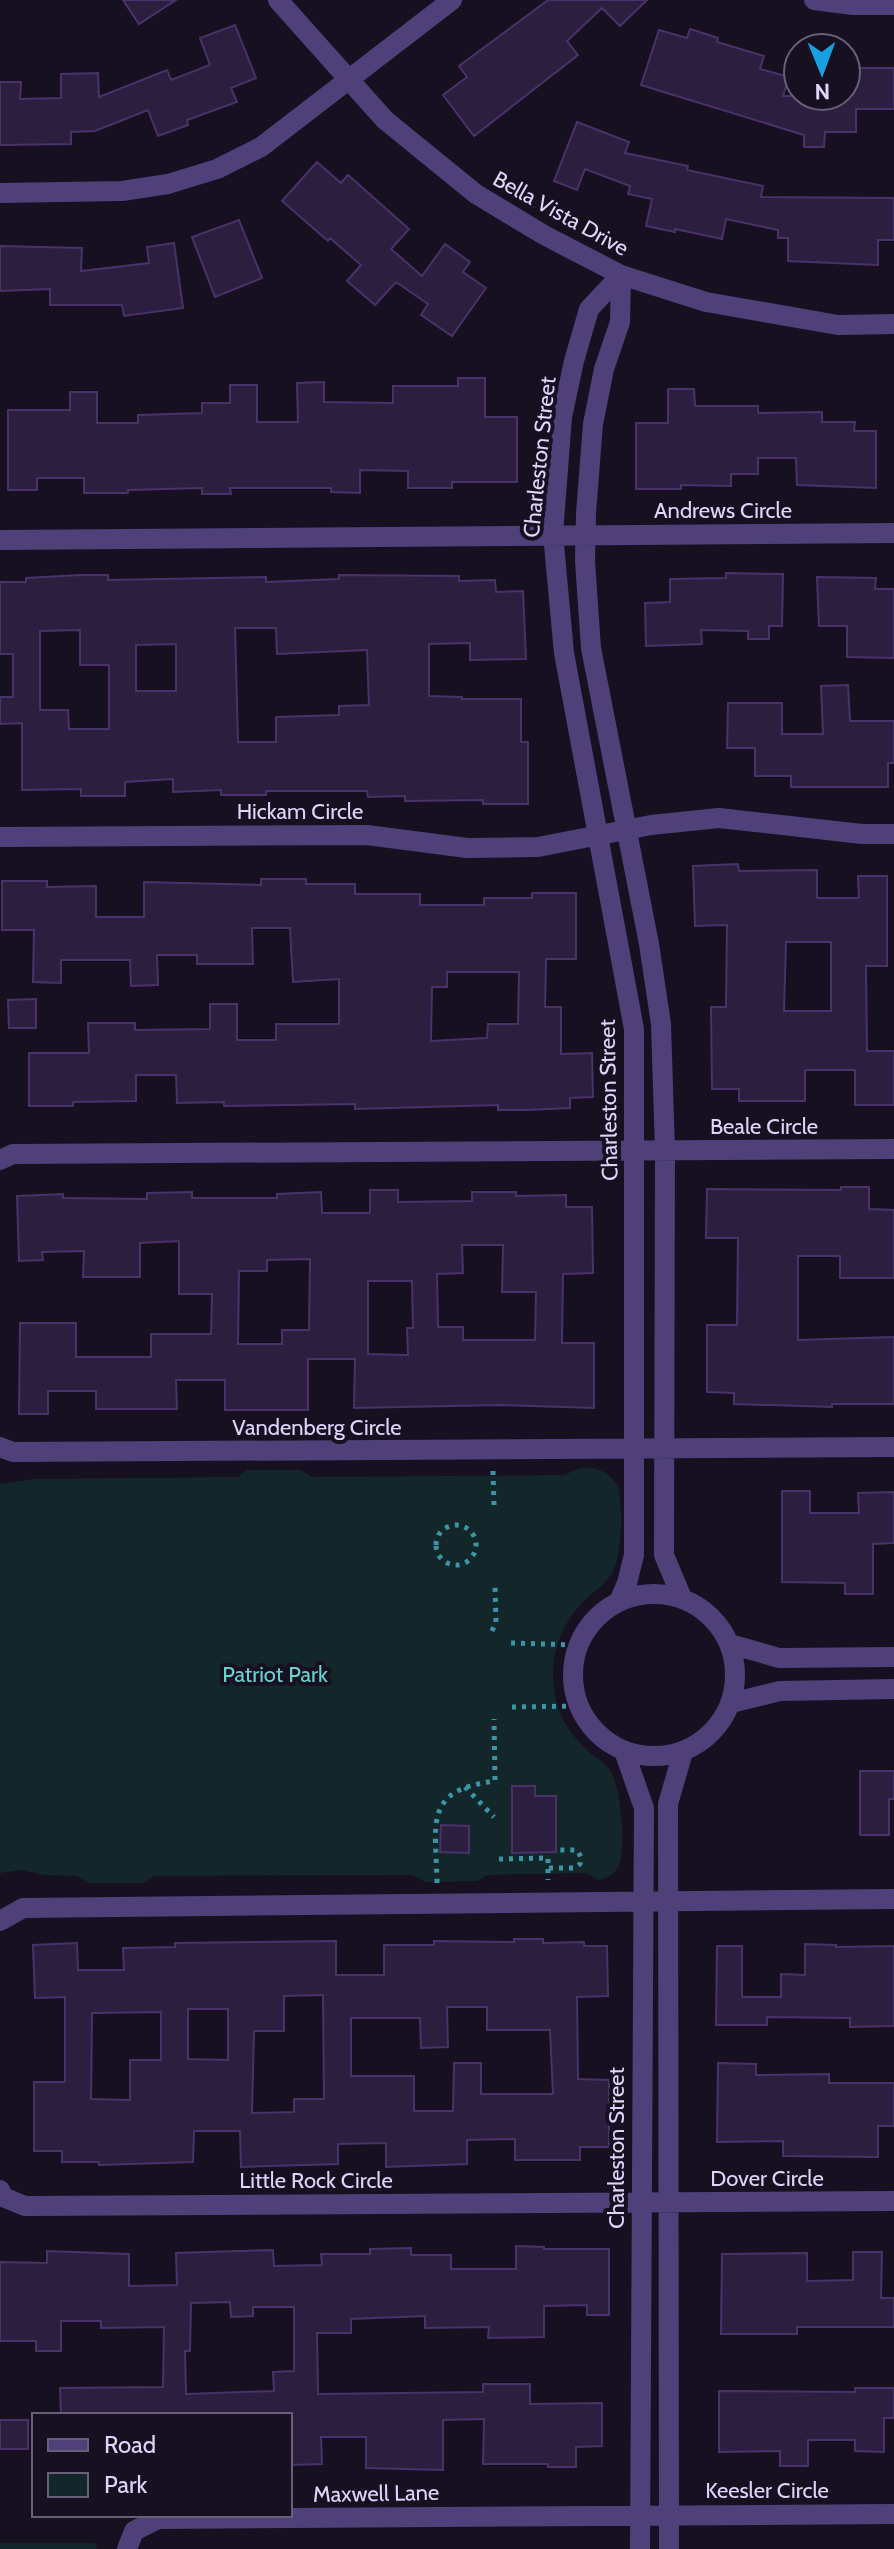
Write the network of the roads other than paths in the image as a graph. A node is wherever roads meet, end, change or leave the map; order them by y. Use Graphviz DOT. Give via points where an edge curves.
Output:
graph roads {
  1 [pos="278,0"];
  2 [pos="452,0"];
  3 [pos="814,0"];
  4 [pos="894,5"];
  5 [pos="348,80"];
  6 [pos="0,193"];
  7 [pos="621,275"];
  8 [pos="894,324"];
  9 [pos="894,533"];
  10 [pos="553,534"];
  11 [pos="585,534"];
  12 [pos="0,540"];
  13 [pos="626,830"];
  14 [pos="894,834"];
  15 [pos="599,836"];
  16 [pos="0,837"];
  17 [pos="894,1149"];
  18 [pos="634,1151"];
  19 [pos="665,1151"];
  20 [pos="0,1160"];
  21 [pos="0,1447"];
  22 [pos="894,1447"];
  23 [pos="635,1448"];
  24 [pos="665,1448"];
  25 [pos="682,1598"];
  26 [pos="619,1601"];
  27 [pos="730,1644"];
  28 [pos="894,1657"];
  29 [pos="894,1689"];
  30 [pos="731,1703"];
  31 [pos="624,1751"];
  32 [pos="683,1752"];
  33 [pos="894,1899"];
  34 [pos="642,1900"];
  35 [pos="667,1900"];
  36 [pos="0,1921"];
  37 [pos="0,2190"];
  38 [pos="894,2201"];
  39 [pos="669,2202"];
  40 [pos="640,2203"];
  41 [pos="640,2514"];
  42 [pos="669,2514"];
  43 [pos="894,2514"];
  44 [pos="127,2549"];
  45 [pos="640,2549"];
  46 [pos="669,2549"];
  1 -- 5 [label="street, Bella Vista Drive"];
  2 -- 5 [label="street"];
  3 -- 4 [label="street"];
  5 -- 6 [label="street" via="261,147 205,173 122,191"];
  5 -- 7 [label="street, Bella Vista Drive" via="385,120 476,194"];
  7 -- 8 [label="street, Bella Vista Drive" via="706,302 838,325"];
  7 -- 10 [label="street, Charleston Street" via="589,309 574,361 562,417"];
  7 -- 11 [label="street" via="620,322 593,424"];
  9 -- 11 [label="street, Andrews Circle"];
  10 -- 11 [label="street, Andrews Circle"];
  10 -- 12 [label="street"];
  10 -- 15 [label="street, Charleston Street" via="564,653"];
  11 -- 13 [label="street" via="591,648"];
  13 -- 14 [label="street" via="719,818"];
  13 -- 15 [label="street"];
  13 -- 19 [label="street" via="661,1024"];
  15 -- 16 [label="street, Hickam Circle" via="538,847 481,848 367,835"];
  15 -- 18 [label="street, Charleston Street" via="634,1029"];
  17 -- 19 [label="street, Beale Circle"];
  18 -- 19 [label="street, Beale Circle"];
  18 -- 20 [label="street" via="13,1154"];
  18 -- 23 [label="street, Charleston Street"];
  19 -- 24 [label="street"];
  21 -- 23 [label="street, Vandenberg Circle" via="13,1452"];
  22 -- 24 [label="street"];
  23 -- 24 [label="street"];
  23 -- 26 [label="street, Charleston Street" via="634,1555"];
  24 -- 25 [label="street" via="664,1555"];
  25 -- 26 [label="street" via="651,1594"];
  25 -- 27 [label="street" via="711,1617"];
  26 -- 31 [label="street" via="594,1618 577,1645 574,1675 580,1706 598,1733"];
  27 -- 28 [label="street" via="779,1658"];
  27 -- 30 [label="street"];
  29 -- 30 [label="street" via="780,1691"];
  30 -- 32 [label="street" via="711,1732"];
  31 -- 32 [label="street" via="655,1757"];
  31 -- 34 [label="street, Charleston Street" via="644,1808"];
  32 -- 35 [label="street" via="668,1804"];
  33 -- 35 [label="street"];
  34 -- 35 [label="street"];
  34 -- 36 [label="street" via="23,1908"];
  34 -- 40 [label="street, Charleston Street"];
  35 -- 39 [label="street"];
  37 -- 40 [label="street, Little Rock Circle" via="3,2197 25,2206"];
  38 -- 39 [label="street, Dover Circle"];
  39 -- 40 [label="street, Dover Circle"];
  39 -- 42 [label="street"];
  40 -- 41 [label="street, Charleston Street"];
  41 -- 42 [label="street, Keesler Circle"];
  41 -- 44 [label="street, Maxwell Lane" via="158,2519 134,2531"];
  41 -- 45 [label="street, Charleston Street"];
  42 -- 43 [label="street, Keesler Circle"];
  42 -- 46 [label="street"];
}
